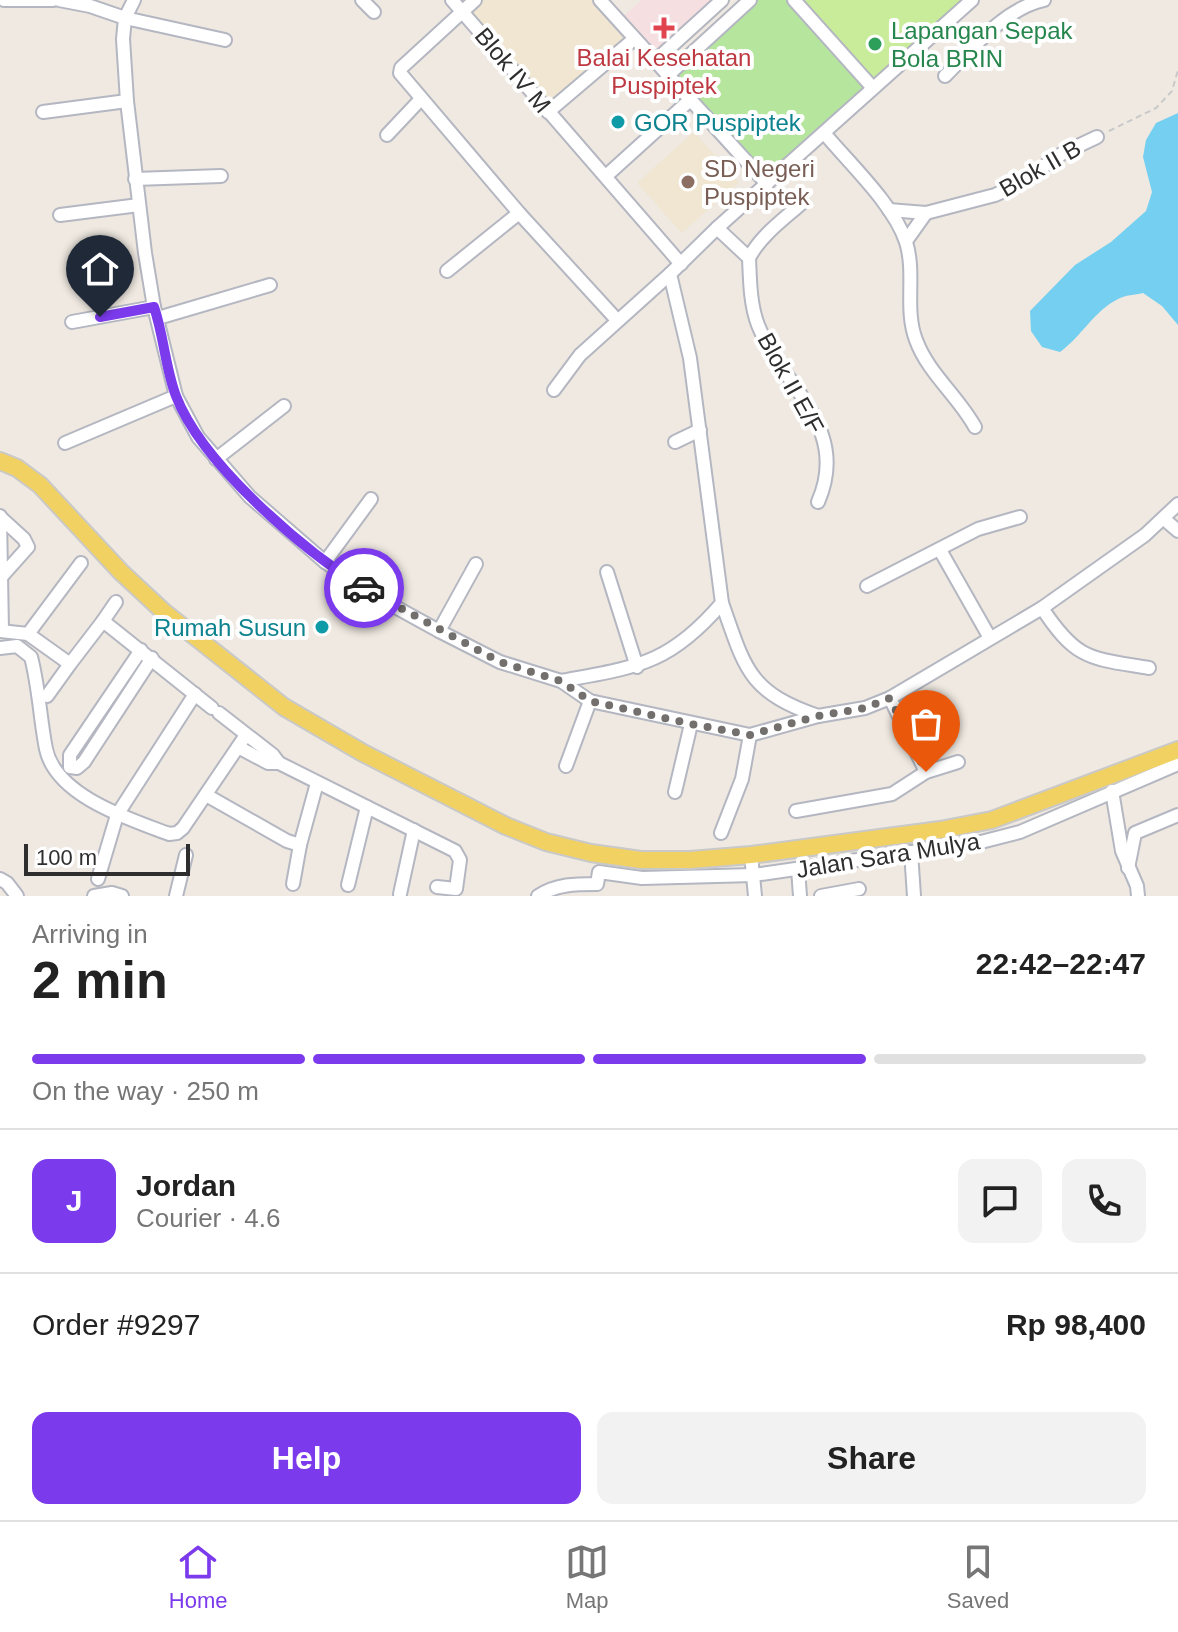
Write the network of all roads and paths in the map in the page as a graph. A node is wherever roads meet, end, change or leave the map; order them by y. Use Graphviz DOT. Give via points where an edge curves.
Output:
graph roads {
  1 [pos="4,0"];
  2 [pos="53,0"];
  3 [pos="59,0"];
  4 [pos="134,0"];
  5 [pos="362,0"];
  6 [pos="452,0"];
  7 [pos="475,0"];
  8 [pos="600,0"];
  9 [pos="722,0"];
  10 [pos="750,0"];
  11 [pos="794,0"];
  12 [pos="972,0"];
  13 [pos="1044,0"];
  14 [pos="463,11"];
  15 [pos="374,12"];
  16 [pos="125,18"];
  17 [pos="634,39"];
  18 [pos="225,40"];
  19 [pos="654,62"];
  20 [pos="1178,70"];
  21 [pos="667,76"];
  22 [pos="945,76"];
  23 [pos="873,88"];
  24 [pos="420,100"];
  25 [pos="690,100"];
  26 [pos="127,101"];
  27 [pos="43,112"];
  28 [pos="548,112"];
  29 [pos="825,134"];
  30 [pos="387,135"];
  31 [pos="1097,137"];
  32 [pos="221,176"];
  33 [pos="606,176"];
  34 [pos="135,179"];
  35 [pos="767,184"];
  36 [pos="803,202"];
  37 [pos="139,205"];
  38 [pos="889,210"];
  39 [pos="519,213"];
  40 [pos="926,213"];
  41 [pos="60,215"];
  42 [pos="717,228"];
  43 [pos="906,241"];
  44 [pos="749,258"];
  45 [pos="681,264"];
  46 [pos="447,271"];
  47 [pos="670,274"];
  48 [pos="270,285"];
  49 [pos="156,312"];
  50 [pos="617,320"];
  51 [pos="72,322"];
  52 [pos="554,390"];
  53 [pos="176,396"];
  54 [pos="284,406"];
  55 [pos="975,427"];
  56 [pos="700,430"];
  57 [pos="675,442"];
  58 [pos="65,443"];
  59 [pos="216,459"];
  60 [pos="0,461"];
  61 [pos="371,499"];
  62 [pos="818,502"];
  63 [pos="1178,504"];
  64 [pos="0,516"];
  65 [pos="1020,517"];
  66 [pos="1164,519"];
  67 [pos="1178,531"];
  68 [pos="940,550"];
  69 [pos="325,562"];
  70 [pos="81,563"];
  71 [pos="476,564"];
  72 [pos="607,572"];
  73 [pos="3,575"];
  74 [pos="867,586"];
  75 [pos="116,602"];
  76 [pos="722,603"];
  77 [pos="1042,608"];
  78 [pos="103,621"];
  79 [pos="1,631"];
  80 [pos="439,631"];
  81 [pos="28,634"];
  82 [pos="990,638"];
  83 [pos="0,648"];
  84 [pos="141,650"];
  85 [pos="152,658"];
  86 [pos="70,664"];
  87 [pos="637,667"];
  88 [pos="1149,668"];
  89 [pos="561,681"];
  90 [pos="195,694"];
  91 [pos="47,696"];
  92 [pos="890,698"];
  93 [pos="590,701"];
  94 [pos="818,716"];
  95 [pos="691,724"];
  96 [pos="246,735"];
  97 [pos="750,735"];
  98 [pos="238,747"];
  99 [pos="1178,750"];
  100 [pos="958,762"];
  101 [pos="279,763"];
  102 [pos="1178,764"];
  103 [pos="566,766"];
  104 [pos="926,772"];
  105 [pos="317,783"];
  106 [pos="1112,791"];
  107 [pos="675,792"];
  108 [pos="206,795"];
  109 [pos="367,807"];
  110 [pos="796,811"];
  111 [pos="117,815"];
  112 [pos="1178,815"];
  113 [pos="414,830"];
  114 [pos="721,833"];
  115 [pos="300,845"];
  116 [pos="911,852"];
  117 [pos="186,855"];
  118 [pos="751,855"];
  119 [pos="1128,868"];
  120 [pos="798,869"];
  121 [pos="754,875"];
  122 [pos="0,879"];
  123 [pos="98,879"];
  124 [pos="293,884"];
  125 [pos="348,885"];
  126 [pos="437,887"];
  127 [pos="852,892"];
  128 [pos="400,894"];
  129 [pos="17,896"];
  130 [pos="94,896"];
  131 [pos="122,896"];
  132 [pos="176,896"];
  133 [pos="538,896"];
  134 [pos="755,896"];
  135 [pos="800,896"];
  136 [pos="821,896"];
  137 [pos="914,896"];
  138 [pos="1138,896"];
  1 -- 2 [label="street"];
  3 -- 16 [label="street"];
  4 -- 16 [label="street"];
  5 -- 15 [label="street"];
  6 -- 14 [label="street"];
  7 -- 14 [label="street"];
  8 -- 17 [label="street"];
  9 -- 19 [label="street"];
  10 -- 21 [label="street"];
  11 -- 23 [label="street"];
  12 -- 23 [label="street"];
  13 -- 22 [label="street" via="1003,20"];
  14 -- 24 [label="street, Blok IV M" via="399,71"];
  14 -- 28 [label="street, Blok IV M"];
  16 -- 18 [label="street"];
  16 -- 26 [label="street"];
  17 -- 19 [label="street"];
  17 -- 28 [label="street"];
  19 -- 21 [label="street"];
  20 -- 31 [label="path" via="1172,91 1156,108"];
  21 -- 25 [label="street"];
  23 -- 29 [label="street"];
  24 -- 30 [label="street"];
  24 -- 39 [label="street, Blok IV M"];
  25 -- 33 [label="street"];
  25 -- 35 [label="street"];
  26 -- 27 [label="street"];
  26 -- 34 [label="street"];
  28 -- 33 [label="street, Blok IV M"];
  29 -- 35 [label="street"];
  29 -- 38 [label="street"];
  31 -- 40 [label="street, Blok II B" via="995,195"];
  32 -- 34 [label="street"];
  33 -- 45 [label="street, Blok IV M"];
  34 -- 37 [label="street"];
  35 -- 42 [label="street"];
  36 -- 44 [label="street"];
  37 -- 41 [label="street"];
  37 -- 49 [label="street"];
  38 -- 40 [label="street, Blok II B"];
  38 -- 43 [label="street"];
  39 -- 46 [label="street"];
  39 -- 50 [label="street, Blok IV M"];
  40 -- 43 [label="street"];
  42 -- 44 [label="street"];
  42 -- 45 [label="street"];
  43 -- 55 [label="street" via="916,342"];
  44 -- 62 [label="street, Blok II E/F" via="759,326 823,438 824,488"];
  45 -- 47 [label="street"];
  47 -- 50 [label="street"];
  47 -- 56 [label="street"];
  48 -- 49 [label="street"];
  49 -- 51 [label="street"];
  49 -- 53 [label="street"];
  50 -- 52 [label="street" via="580,355"];
  53 -- 58 [label="street"];
  53 -- 59 [label="street"];
  54 -- 59 [label="street"];
  56 -- 57 [label="street"];
  56 -- 76 [label="street"];
  59 -- 69 [label="street" via="250,497"];
  60 -- 118 [label="main road" via="40,485 164,612 284,707 363,753 546,842 641,860"];
  61 -- 69 [label="street"];
  63 -- 66 [label="street"];
  64 -- 73 [label="street"];
  64 -- 73 [label="street" via="28,547"];
  65 -- 68 [label="street" via="978,529"];
  66 -- 67 [label="street"];
  66 -- 77 [label="street"];
  68 -- 74 [label="street"];
  68 -- 82 [label="street"];
  69 -- 80 [label="street"];
  70 -- 81 [label="street"];
  71 -- 80 [label="street"];
  72 -- 87 [label="street"];
  73 -- 79 [label="street"];
  75 -- 78 [label="street"];
  76 -- 87 [label="street" via="693,634"];
  76 -- 94 [label="street" via="758,684 785,705"];
  77 -- 82 [label="street"];
  77 -- 88 [label="street" via="1066,640 1093,659"];
  78 -- 84 [label="street"];
  78 -- 86 [label="street"];
  79 -- 81 [label="street"];
  80 -- 89 [label="street" via="500,662"];
  81 -- 86 [label="street"];
  82 -- 92 [label="street"];
  83 -- 111 [label="street" via="17,646 31,657 52,767 63,781"];
  84 -- 85 [label="street"];
  84 -- 85 [label="street" via="70,755 70,767 84,762"];
  85 -- 90 [label="street"];
  86 -- 91 [label="street"];
  87 -- 89 [label="street"];
  89 -- 93 [label="street"];
  90 -- 96 [label="street"];
  90 -- 111 [label="street"];
  92 -- 94 [label="street"];
  92 -- 104 [label="street"];
  93 -- 95 [label="street"];
  93 -- 103 [label="street"];
  94 -- 97 [label="street"];
  95 -- 97 [label="street"];
  95 -- 107 [label="street"];
  96 -- 98 [label="street"];
  96 -- 101 [label="street"];
  97 -- 114 [label="street" via="742,779"];
  98 -- 101 [label="street"];
  98 -- 108 [label="street"];
  99 -- 118 [label="main road" via="992,820"];
  100 -- 104 [label="street"];
  101 -- 105 [label="street"];
  102 -- 106 [label="street, Jalan Sara Mulya"];
  104 -- 110 [label="street" via="892,794"];
  105 -- 109 [label="street"];
  105 -- 115 [label="street"];
  106 -- 116 [label="street, Jalan Sara Mulya" via="1020,832"];
  106 -- 119 [label="street"];
  108 -- 111 [label="street" via="177,833"];
  108 -- 115 [label="street"];
  109 -- 113 [label="street"];
  109 -- 125 [label="street"];
  111 -- 123 [label="street"];
  112 -- 119 [label="street" via="1135,833"];
  113 -- 126 [label="street" via="459,855 456,889"];
  113 -- 128 [label="street"];
  115 -- 124 [label="street"];
  116 -- 120 [label="street, Jalan Sara Mulya"];
  116 -- 137 [label="street"];
  117 -- 132 [label="street"];
  118 -- 121 [label="street"];
  119 -- 138 [label="street"];
  120 -- 121 [label="street, Jalan Sara Mulya"];
  120 -- 135 [label="street"];
  121 -- 133 [label="street, Jalan Sara Mulya" via="642,878 599,872 597,884 551,888"];
  121 -- 134 [label="street"];
  122 -- 129 [label="street"];
  127 -- 136 [label="street"];
  130 -- 131 [label="street"];
}
